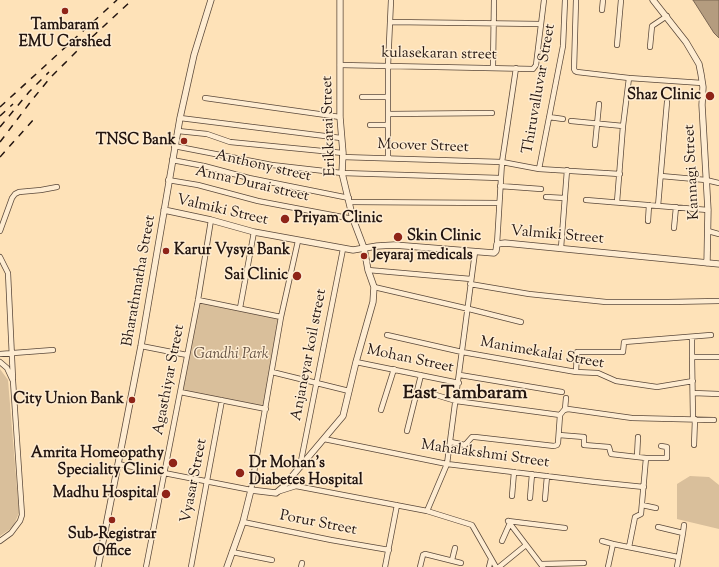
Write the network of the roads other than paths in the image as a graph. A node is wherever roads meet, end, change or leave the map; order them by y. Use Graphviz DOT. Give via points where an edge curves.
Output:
graph roads {
  1 [pos="211,0"];
  2 [pos="340,0"];
  3 [pos="391,0"];
  4 [pos="494,0"];
  5 [pos="544,0"];
  6 [pos="565,0"];
  7 [pos="576,0"];
  8 [pos="603,0"];
  9 [pos="621,0"];
  10 [pos="653,0"];
  11 [pos="602,10"];
  12 [pos="667,16"];
  13 [pos="391,22"];
  14 [pos="494,24"];
  15 [pos="541,24"];
  16 [pos="617,45"];
  17 [pos="650,47"];
  18 [pos="340,65"];
  19 [pos="388,66"];
  20 [pos="493,67"];
  21 [pos="516,68"];
  22 [pos="629,78"];
  23 [pos="702,83"];
  24 [pos="362,97"];
  25 [pos="388,97"];
  26 [pos="205,98"];
  27 [pos="667,102"];
  28 [pos="599,104"];
  29 [pos="492,113"];
  30 [pos="388,114"];
  31 [pos="340,117"];
  32 [pos="549,117"];
  33 [pos="180,118"];
  34 [pos="563,119"];
  35 [pos="571,121"];
  36 [pos="597,123"];
  37 [pos="370,125"];
  38 [pos="388,125"];
  39 [pos="623,126"];
  40 [pos="178,131"];
  41 [pos="341,138"];
  42 [pos="595,145"];
  43 [pos="174,146"];
  44 [pos="343,155"];
  45 [pos="388,157"];
  46 [pos="172,160"];
  47 [pos="502,162"];
  48 [pos="539,168"];
  49 [pos="567,170"];
  50 [pos="342,173"];
  51 [pos="620,174"];
  52 [pos="661,176"];
  53 [pos="500,178"];
  54 [pos="168,180"];
  55 [pos="706,180"];
  56 [pos="719,183"];
  57 [pos="500,186"];
  58 [pos="57,187"];
  59 [pos="540,189"];
  60 [pos="546,197"];
  61 [pos="564,198"];
  62 [pos="349,200"];
  63 [pos="586,200"];
  64 [pos="499,202"];
  65 [pos="617,202"];
  66 [pos="649,205"];
  67 [pos="658,206"];
  68 [pos="676,208"];
  69 [pos="164,210"];
  70 [pos="708,210"];
  71 [pos="354,219"];
  72 [pos="211,220"];
  73 [pos="648,221"];
  74 [pos="674,228"];
  75 [pos="0,231"];
  76 [pos="254,232"];
  77 [pos="708,232"];
  78 [pos="719,234"];
  79 [pos="298,241"];
  80 [pos="497,244"];
  81 [pos="364,248"];
  82 [pos="561,248"];
  83 [pos="343,249"];
  84 [pos="475,252"];
  85 [pos="0,257"];
  86 [pos="707,262"];
  87 [pos="719,264"];
  88 [pos="368,270"];
  89 [pos="471,282"];
  90 [pos="374,287"];
  91 [pos="198,300"];
  92 [pos="719,301"];
  93 [pos="240,308"];
  94 [pos="469,309"];
  95 [pos="281,317"];
  96 [pos="521,322"];
  97 [pos="387,335"];
  98 [pos="711,335"];
  99 [pos="692,337"];
  100 [pos="141,346"];
  101 [pos="53,350"];
  102 [pos="462,352"];
  103 [pos="13,353"];
  104 [pos="0,354"];
  105 [pos="187,356"];
  106 [pos="692,356"];
  107 [pos="719,357"];
  108 [pos="0,362"];
  109 [pos="356,362"];
  110 [pos="394,370"];
  111 [pos="272,372"];
  112 [pos="576,372"];
  113 [pos="421,375"];
  114 [pos="460,375"];
  115 [pos="13,381"];
  116 [pos="693,381"];
  117 [pos="316,383"];
  118 [pos="459,383"];
  119 [pos="348,391"];
  120 [pos="180,392"];
  121 [pos="562,392"];
  122 [pos="693,393"];
  123 [pos="719,394"];
  124 [pos="436,395"];
  125 [pos="566,398"];
  126 [pos="222,400"];
  127 [pos="456,401"];
  128 [pos="266,409"];
  129 [pos="565,409"];
  130 [pos="381,410"];
  131 [pos="560,415"];
  132 [pos="694,419"];
  133 [pos="714,420"];
  134 [pos="407,432"];
  135 [pos="559,435"];
  136 [pos="638,437"];
  137 [pos="324,438"];
  138 [pos="451,442"];
  139 [pos="694,445"];
  140 [pos="662,446"];
  141 [pos="637,456"];
  142 [pos="646,458"];
  143 [pos="118,464"];
  144 [pos="447,464"];
  145 [pos="300,466"];
  146 [pos="514,472"];
  147 [pos="164,473"];
  148 [pos="532,474"];
  149 [pos="547,476"];
  150 [pos="208,482"];
  151 [pos="644,487"];
  152 [pos="251,490"];
  153 [pos="276,493"];
  154 [pos="512,496"];
  155 [pos="530,498"];
  156 [pos="545,499"];
  157 [pos="397,505"];
  158 [pos="642,505"];
  159 [pos="656,508"];
  160 [pos="427,511"];
  161 [pos="243,522"];
  162 [pos="509,522"];
  163 [pos="684,525"];
  164 [pos="658,527"];
  165 [pos="565,528"];
  166 [pos="683,532"];
  167 [pos="0,541"];
  168 [pos="502,541"];
  169 [pos="602,541"];
  170 [pos="613,544"];
  171 [pos="526,545"];
  172 [pos="629,547"];
  173 [pos="455,548"];
  174 [pos="389,550"];
  175 [pos="232,552"];
  176 [pos="678,557"];
  177 [pos="491,559"];
  178 [pos="272,560"];
  179 [pos="452,560"];
  180 [pos="461,563"];
  181 [pos="584,563"];
  182 [pos="542,566"];
  183 [pos="98,567"];
  184 [pos="146,567"];
  185 [pos="191,567"];
  186 [pos="227,567"];
  187 [pos="385,567"];
  188 [pos="420,567"];
  189 [pos="489,567"];
  190 [pos="497,567"];
  191 [pos="608,567"];
  192 [pos="677,567"];
  1 -- 33 [label="street, Bharathmatha Street" via="194,55"];
  2 -- 18 [label="street, Erikkarai Street"];
  3 -- 13 [label="street"];
  4 -- 14 [label="street"];
  5 -- 15 [label="street"];
  6 -- 32 [label="street, Thiruvalluvar Street" via="563,46"];
  7 -- 22 [label="street" via="575,71"];
  8 -- 11 [label="street"];
  9 -- 16 [label="street"];
  10 -- 12 [label="street, Kannagi Street"];
  12 -- 17 [label="street" via="652,26"];
  12 -- 23 [label="street, Kannagi Street" via="699,64"];
  13 -- 14 [label="street"];
  13 -- 19 [label="street"];
  14 -- 15 [label="street"];
  14 -- 20 [label="street"];
  15 -- 21 [label="street, kulasekaran street" via="536,65 533,69"];
  18 -- 19 [label="street, kulasekaran street"];
  18 -- 31 [label="street, Erikkarai Street"];
  19 -- 20 [label="street, kulasekaran street"];
  19 -- 25 [label="street"];
  20 -- 21 [label="street, kulasekaran street"];
  21 -- 47 [label="street"];
  22 -- 23 [label="street"];
  22 -- 39 [label="street"];
  23 -- 55 [label="street, Kannagi Street"];
  24 -- 25 [label="street"];
  25 -- 30 [label="street"];
  26 -- 31 [label="street"];
  27 -- 52 [label="street"];
  28 -- 36 [label="street"];
  29 -- 30 [label="street"];
  30 -- 38 [label="street"];
  31 -- 41 [label="street, Erikkarai Street"];
  32 -- 34 [label="street"];
  32 -- 48 [label="street, Thiruvalluvar Street"];
  33 -- 40 [label="street, Bharathmatha Street"];
  33 -- 41 [label="street"];
  35 -- 36 [label="street"];
  36 -- 39 [label="street"];
  36 -- 42 [label="street"];
  37 -- 38 [label="street"];
  38 -- 45 [label="street"];
  39 -- 51 [label="street"];
  40 -- 43 [label="street, Bharathmatha Street"];
  40 -- 44 [label="street, Moover Street" via="207,134 230,142"];
  41 -- 44 [label="street, Erikkarai Street"];
  43 -- 46 [label="street, Bharathmatha Street"];
  43 -- 50 [label="street" via="272,165"];
  44 -- 45 [label="street, Moover Street"];
  44 -- 50 [label="street, Erikkarai Street"];
  45 -- 47 [label="street, Moover Street"];
  46 -- 54 [label="street, Bharathmatha Street"];
  46 -- 62 [label="street, Anthony street"];
  47 -- 48 [label="street, Thiruvalluvar Street"];
  47 -- 53 [label="street"];
  48 -- 49 [label="street"];
  49 -- 51 [label="street"];
  49 -- 61 [label="street"];
  50 -- 53 [label="street"];
  50 -- 62 [label="street, Erikkarai Street"];
  51 -- 65 [label="street"];
  52 -- 55 [label="street"];
  52 -- 67 [label="street"];
  53 -- 57 [label="street"];
  54 -- 69 [label="street, Bharathmatha Street"];
  54 -- 71 [label="street, Anna Durai street" via="198,184 258,201"];
  55 -- 56 [label="street"];
  55 -- 70 [label="street, Kannagi Street"];
  57 -- 59 [label="street"];
  57 -- 64 [label="street"];
  58 -- 75 [label="street" via="15,194"];
  60 -- 61 [label="street"];
  61 -- 82 [label="street"];
  62 -- 64 [label="street, Anthony street"];
  62 -- 71 [label="street, Erikkarai Street"];
  63 -- 65 [label="street"];
  64 -- 80 [label="street"];
  65 -- 66 [label="street"];
  66 -- 67 [label="street"];
  66 -- 73 [label="street"];
  67 -- 68 [label="street"];
  68 -- 70 [label="street"];
  68 -- 74 [label="street"];
  69 -- 72 [label="street, Valmiki Street"];
  69 -- 100 [label="street, Bharathmatha Street"];
  70 -- 77 [label="street, Kannagi Street"];
  71 -- 81 [label="street, Erikkarai Street"];
  72 -- 76 [label="street, Valmiki Street"];
  72 -- 91 [label="street, Agasthiyar Street"];
  76 -- 79 [label="street, Valmiki Street"];
  76 -- 93 [label="street"];
  77 -- 78 [label="street"];
  77 -- 86 [label="street, Kannagi Street"];
  79 -- 83 [label="street, Valmiki Street"];
  79 -- 95 [label="street"];
  80 -- 82 [label="street, Valmiki Street"];
  80 -- 84 [label="street, Valmiki Street" via="494,253"];
  81 -- 83 [label="street, Valmiki Street"];
  81 -- 84 [label="street, Valmiki Street" via="394,245"];
  81 -- 88 [label="street, Erikkarai Street"];
  82 -- 86 [label="street, Valmiki Street"];
  83 -- 117 [label="street, Anjaneyar koil street"];
  84 -- 89 [label="street"];
  85 -- 103 [label="street" via="8,273"];
  86 -- 87 [label="street, Valmiki Street"];
  88 -- 89 [label="street"];
  88 -- 90 [label="street, Erikkarai Street"];
  89 -- 92 [label="street" via="529,294 606,302"];
  89 -- 94 [label="street"];
  90 -- 94 [label="street"];
  90 -- 109 [label="street" via="373,302"];
  91 -- 93 [label="street"];
  91 -- 105 [label="street, Agasthiyar Street"];
  93 -- 95 [label="street"];
  94 -- 96 [label="street"];
  94 -- 102 [label="street"];
  95 -- 111 [label="street"];
  97 -- 102 [label="street, Manimekalai Street"];
  98 -- 99 [label="street"];
  99 -- 106 [label="street"];
  99 -- 112 [label="street" via="624,342 623,352 578,352"];
  100 -- 105 [label="street"];
  100 -- 143 [label="street, Bharathmatha Street"];
  101 -- 103 [label="street"];
  102 -- 112 [label="street, Manimekalai Street"];
  102 -- 114 [label="street"];
  103 -- 104 [label="street"];
  103 -- 115 [label="street"];
  105 -- 120 [label="street, Agasthiyar Street"];
  106 -- 107 [label="street"];
  106 -- 116 [label="street"];
  108 -- 115 [label="street" via="7,368"];
  109 -- 110 [label="street, Mohan Street"];
  109 -- 119 [label="street"];
  110 -- 113 [label="street, Mohan Street"];
  110 -- 130 [label="street"];
  111 -- 117 [label="street"];
  111 -- 128 [label="street"];
  112 -- 116 [label="street, Manimekalai Street" via="598,373 616,381 657,387"];
  113 -- 118 [label="street, Mohan Street"];
  113 -- 134 [label="street"];
  114 -- 118 [label="street"];
  114 -- 121 [label="street"];
  115 -- 167 [label="street" via="22,515 11,533"];
  116 -- 122 [label="street"];
  117 -- 119 [label="street"];
  117 -- 145 [label="street, Anjaneyar koil street"];
  118 -- 127 [label="street"];
  119 -- 137 [label="street" via="342,416"];
  120 -- 126 [label="street"];
  120 -- 147 [label="street, Agasthiyar Street"];
  122 -- 123 [label="street"];
  122 -- 132 [label="street"];
  124 -- 127 [label="street"];
  125 -- 129 [label="street"];
  126 -- 128 [label="street"];
  126 -- 150 [label="street, Vyasar Street"];
  127 -- 131 [label="street"];
  127 -- 138 [label="street"];
  128 -- 152 [label="street"];
  129 -- 131 [label="street"];
  129 -- 132 [label="street" via="632,418"];
  131 -- 135 [label="street"];
  132 -- 133 [label="street"];
  132 -- 139 [label="street"];
  135 -- 138 [label="street" via="558,443 554,446 475,437 465,445"];
  135 -- 141 [label="street" via="583,437 584,445 609,447 611,454"];
  136 -- 141 [label="street"];
  137 -- 144 [label="street, Mahalakshmi Street"];
  137 -- 145 [label="street"];
  138 -- 144 [label="street"];
  140 -- 142 [label="street" via="667,448 668,457"];
  141 -- 142 [label="street"];
  142 -- 151 [label="street"];
  143 -- 147 [label="street"];
  143 -- 183 [label="street, Bharathmatha Street"];
  144 -- 146 [label="street, Mahalakshmi Street"];
  144 -- 160 [label="street"];
  145 -- 153 [label="street"];
  146 -- 148 [label="street, Mahalakshmi Street"];
  146 -- 154 [label="street"];
  147 -- 150 [label="street"];
  147 -- 184 [label="street, Agasthiyar Street"];
  148 -- 149 [label="street, Mahalakshmi Street"];
  148 -- 155 [label="street"];
  149 -- 151 [label="street, Mahalakshmi Street"];
  149 -- 156 [label="street"];
  150 -- 152 [label="street"];
  150 -- 185 [label="street, Vyasar Street"];
  151 -- 158 [label="street"];
  152 -- 153 [label="street"];
  152 -- 161 [label="street"];
  153 -- 157 [label="street" via="296,486"];
  157 -- 160 [label="street"];
  157 -- 174 [label="street"];
  158 -- 159 [label="street"];
  158 -- 172 [label="street" via="641,514 635,517"];
  160 -- 177 [label="street" via="472,525"];
  161 -- 174 [label="street, Porur Street"];
  161 -- 175 [label="street"];
  162 -- 165 [label="street"];
  162 -- 168 [label="street"];
  162 -- 171 [label="street"];
  163 -- 166 [label="street"];
  164 -- 166 [label="street"];
  166 -- 176 [label="street"];
  169 -- 170 [label="street"];
  170 -- 172 [label="street"];
  170 -- 191 [label="street"];
  171 -- 182 [label="street"];
  171 -- 190 [label="street"];
  172 -- 176 [label="street"];
  173 -- 179 [label="street"];
  174 -- 187 [label="street"];
  175 -- 178 [label="street"];
  175 -- 186 [label="street"];
  176 -- 192 [label="street"];
  177 -- 189 [label="street"];
  177 -- 190 [label="street"];
  179 -- 180 [label="street"];
  179 -- 188 [label="street" via="425,554"];
  181 -- 182 [label="street"];
}
